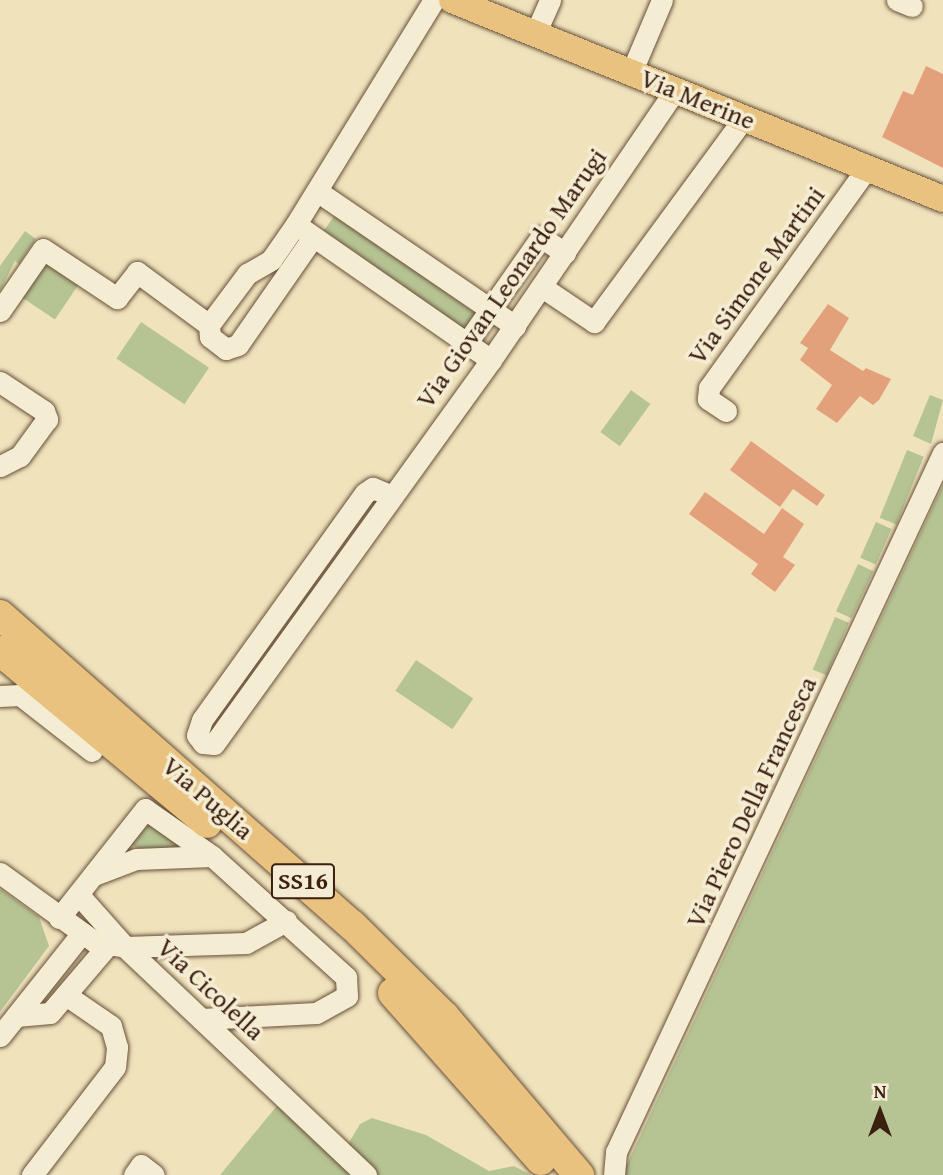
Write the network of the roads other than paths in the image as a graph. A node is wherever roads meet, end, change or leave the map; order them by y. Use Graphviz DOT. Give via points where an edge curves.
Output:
graph roads {
  1 [pos="434,0"];
  2 [pos="452,0"];
  3 [pos="550,0"];
  4 [pos="663,0"];
  5 [pos="535,34"];
  6 [pos="631,73"];
  7 [pos="675,90"];
  8 [pos="744,118"];
  9 [pos="869,167"];
  10 [pos="317,191"];
  11 [pos="943,199"];
  12 [pos="305,230"];
  13 [pos="565,253"];
  14 [pos="542,287"];
  15 [pos="1,308"];
  16 [pos="490,309"];
  17 [pos="209,325"];
  18 [pos="515,326"];
  19 [pos="466,344"];
  20 [pos="491,360"];
  21 [pos="0,382"];
  22 [pos="726,411"];
  23 [pos="943,453"];
  24 [pos="0,466"];
  25 [pos="391,496"];
  26 [pos="300,584"];
  27 [pos="318,598"];
  28 [pos="0,615"];
  29 [pos="0,651"];
  30 [pos="0,696"];
  31 [pos="92,751"];
  32 [pos="212,856"];
  33 [pos="0,873"];
  34 [pos="93,876"];
  35 [pos="78,894"];
  36 [pos="59,918"];
  37 [pos="286,920"];
  38 [pos="104,938"];
  39 [pos="66,995"];
  40 [pos="16,1016"];
  41 [pos="201,1019"];
  42 [pos="0,1036"];
  43 [pos="32,1175"];
  44 [pos="134,1175"];
  45 [pos="154,1175"];
  46 [pos="366,1175"];
  47 [pos="554,1175"];
  48 [pos="579,1175"];
  49 [pos="614,1175"];
  1 -- 10 [label="street"];
  2 -- 5 [label="main road, Via Merine"];
  3 -- 5 [label="street"];
  4 -- 6 [label="street"];
  5 -- 6 [label="main road, Via Merine"];
  6 -- 7 [label="main road, Via Merine"];
  7 -- 8 [label="main road, Via Merine"];
  7 -- 13 [label="street, Via Giovan Leonardo Marugi"];
  8 -- 9 [label="main road, Via Merine"];
  8 -- 14 [label="street" via="594,323"];
  9 -- 11 [label="main road, Via Merine"];
  9 -- 22 [label="street, Via Simone Martini" via="709,388 708,399"];
  10 -- 12 [label="street"];
  10 -- 16 [label="street"];
  12 -- 17 [label="street" via="247,274"];
  12 -- 17 [label="street" via="238,345 226,349 210,337"];
  12 -- 19 [label="street"];
  13 -- 14 [label="street, Via Giovan Leonardo Marugi"];
  13 -- 16 [label="street" via="541,237"];
  14 -- 18 [label="street, Via Giovan Leonardo Marugi"];
  15 -- 17 [label="street" via="43,249 117,298 137,272"];
  16 -- 18 [label="street"];
  16 -- 19 [label="street"];
  18 -- 20 [label="street, Via Giovan Leonardo Marugi"];
  19 -- 20 [label="street"];
  20 -- 25 [label="street, Via Giovan Leonardo Marugi"];
  21 -- 24 [label="street" via="44,411 47,419 20,456"];
  23 -- 49 [label="street, Via Piero Della Francesca" via="616,1153"];
  25 -- 26 [label="street, Via Giovan Leonardo Marugi" via="373,488 365,493"];
  25 -- 27 [label="street, Via Giovan Leonardo Marugi"];
  26 -- 27 [label="street"];
  26 -- 27 [label="street, Via Giovan Leonardo Marugi" via="202,720 197,735 203,743 214,744"];
  28 -- 48 [label="highway, Via Puglia / SS16" via="352,925 444,1016"];
  29 -- 47 [label="highway, Via Puglia / SS16" via="339,939 416,1016"];
  30 -- 31 [label="street" via="20,695"];
  32 -- 34 [label="street" via="136,859"];
  32 -- 34 [label="street" via="145,809"];
  32 -- 37 [label="street"];
  33 -- 36 [label="street, Via Cicolella"];
  34 -- 35 [label="street"];
  35 -- 36 [label="street"];
  35 -- 38 [label="street"];
  36 -- 38 [label="street, Via Cicolella"];
  37 -- 38 [label="street" via="246,943"];
  37 -- 41 [label="street" via="345,977 347,996 316,1013"];
  38 -- 39 [label="street"];
  38 -- 40 [label="street"];
  38 -- 41 [label="street, Via Cicolella"];
  39 -- 40 [label="street" via="50,1013"];
  39 -- 43 [label="street" via="111,1026 117,1046 115,1067"];
  40 -- 42 [label="street"];
  41 -- 46 [label="street, Via Cicolella"];
  44 -- 45 [label="street" via="141,1165"];
}
